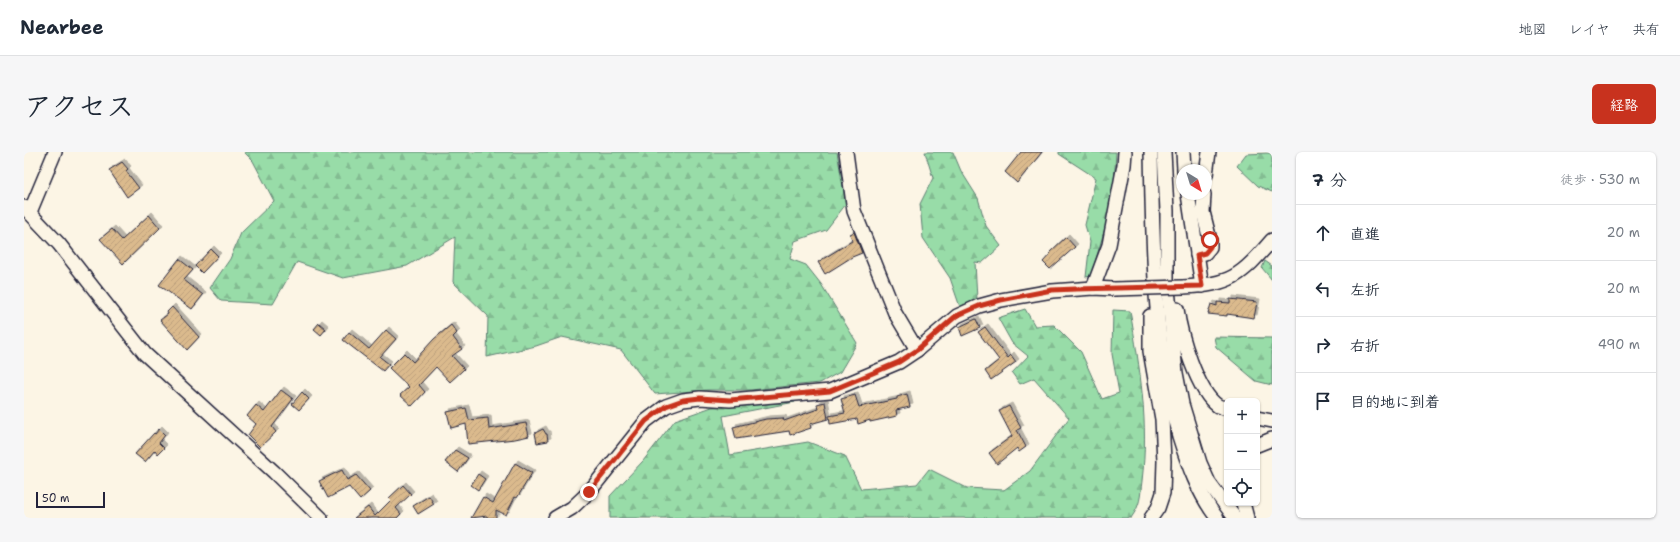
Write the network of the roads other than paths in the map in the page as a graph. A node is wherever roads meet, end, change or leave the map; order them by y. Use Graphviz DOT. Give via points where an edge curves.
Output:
graph roads {
  1 [pos="55,152"];
  2 [pos="846,152"];
  3 [pos="1125,152"];
  4 [pos="1151,152"];
  5 [pos="1164,152"];
  6 [pos="1183,152"];
  7 [pos="1209,152"];
  8 [pos="1184,164"];
  9 [pos="1207,164"];
  10 [pos="1189,200"];
  11 [pos="1204,200"];
  12 [pos="1152,204"];
  13 [pos="27,210"];
  14 [pos="1167,211"];
  15 [pos="1272,240"];
  16 [pos="1197,255"];
  17 [pos="1202,286"];
  18 [pos="1093,288"];
  19 [pos="917,350"];
  20 [pos="1224,408"];
  21 [pos="1260,419"];
  22 [pos="1272,421"];
  23 [pos="1272,440"];
  24 [pos="1260,445"];
  25 [pos="1244,506"];
  26 [pos="321,518"];
  27 [pos="555,518"];
  28 [pos="1151,518"];
  29 [pos="1217,518"];
  30 [pos="1234,518"];
  31 [pos="1247,518"];
  1 -- 13 [label="street"];
  2 -- 19 [label="street" via="854,211 895,314"];
  3 -- 18 [label="street" via="1109,245"];
  4 -- 12 [label="street"];
  5 -- 14 [label="street"];
  6 -- 8 [label="street"];
  7 -- 9 [label="street"];
  10 -- 16 [label="street"];
  11 -- 16 [label="street" via="1203,212 1210,247 1205,253"];
  12 -- 28 [label="street" via="1150,351 1162,419 1164,478 1163,493"];
  12 -- 29 [label="street" via="1158,328 1171,406 1189,469 1206,504"];
  13 -- 26 [label="street" via="59,244 145,354"];
  14 -- 20 [label="street" via="1179,325 1203,388 1218,406"];
  14 -- 30 [label="street" via="1167,278 1171,331 1182,404 1200,463 1209,483"];
  15 -- 17 [label="street" via="1241,272 1226,281"];
  16 -- 17 [label="street"];
  17 -- 18 [label="street, bridge"];
  18 -- 19 [label="street" via="1052,290 979,306 956,316"];
  19 -- 27 [label="street" via="899,362 830,391 730,400 700,398 666,406 646,421 589,492 572,508"];
  21 -- 22 [label="street"];
  23 -- 24 [label="street"];
  25 -- 31 [label="street"];
}
